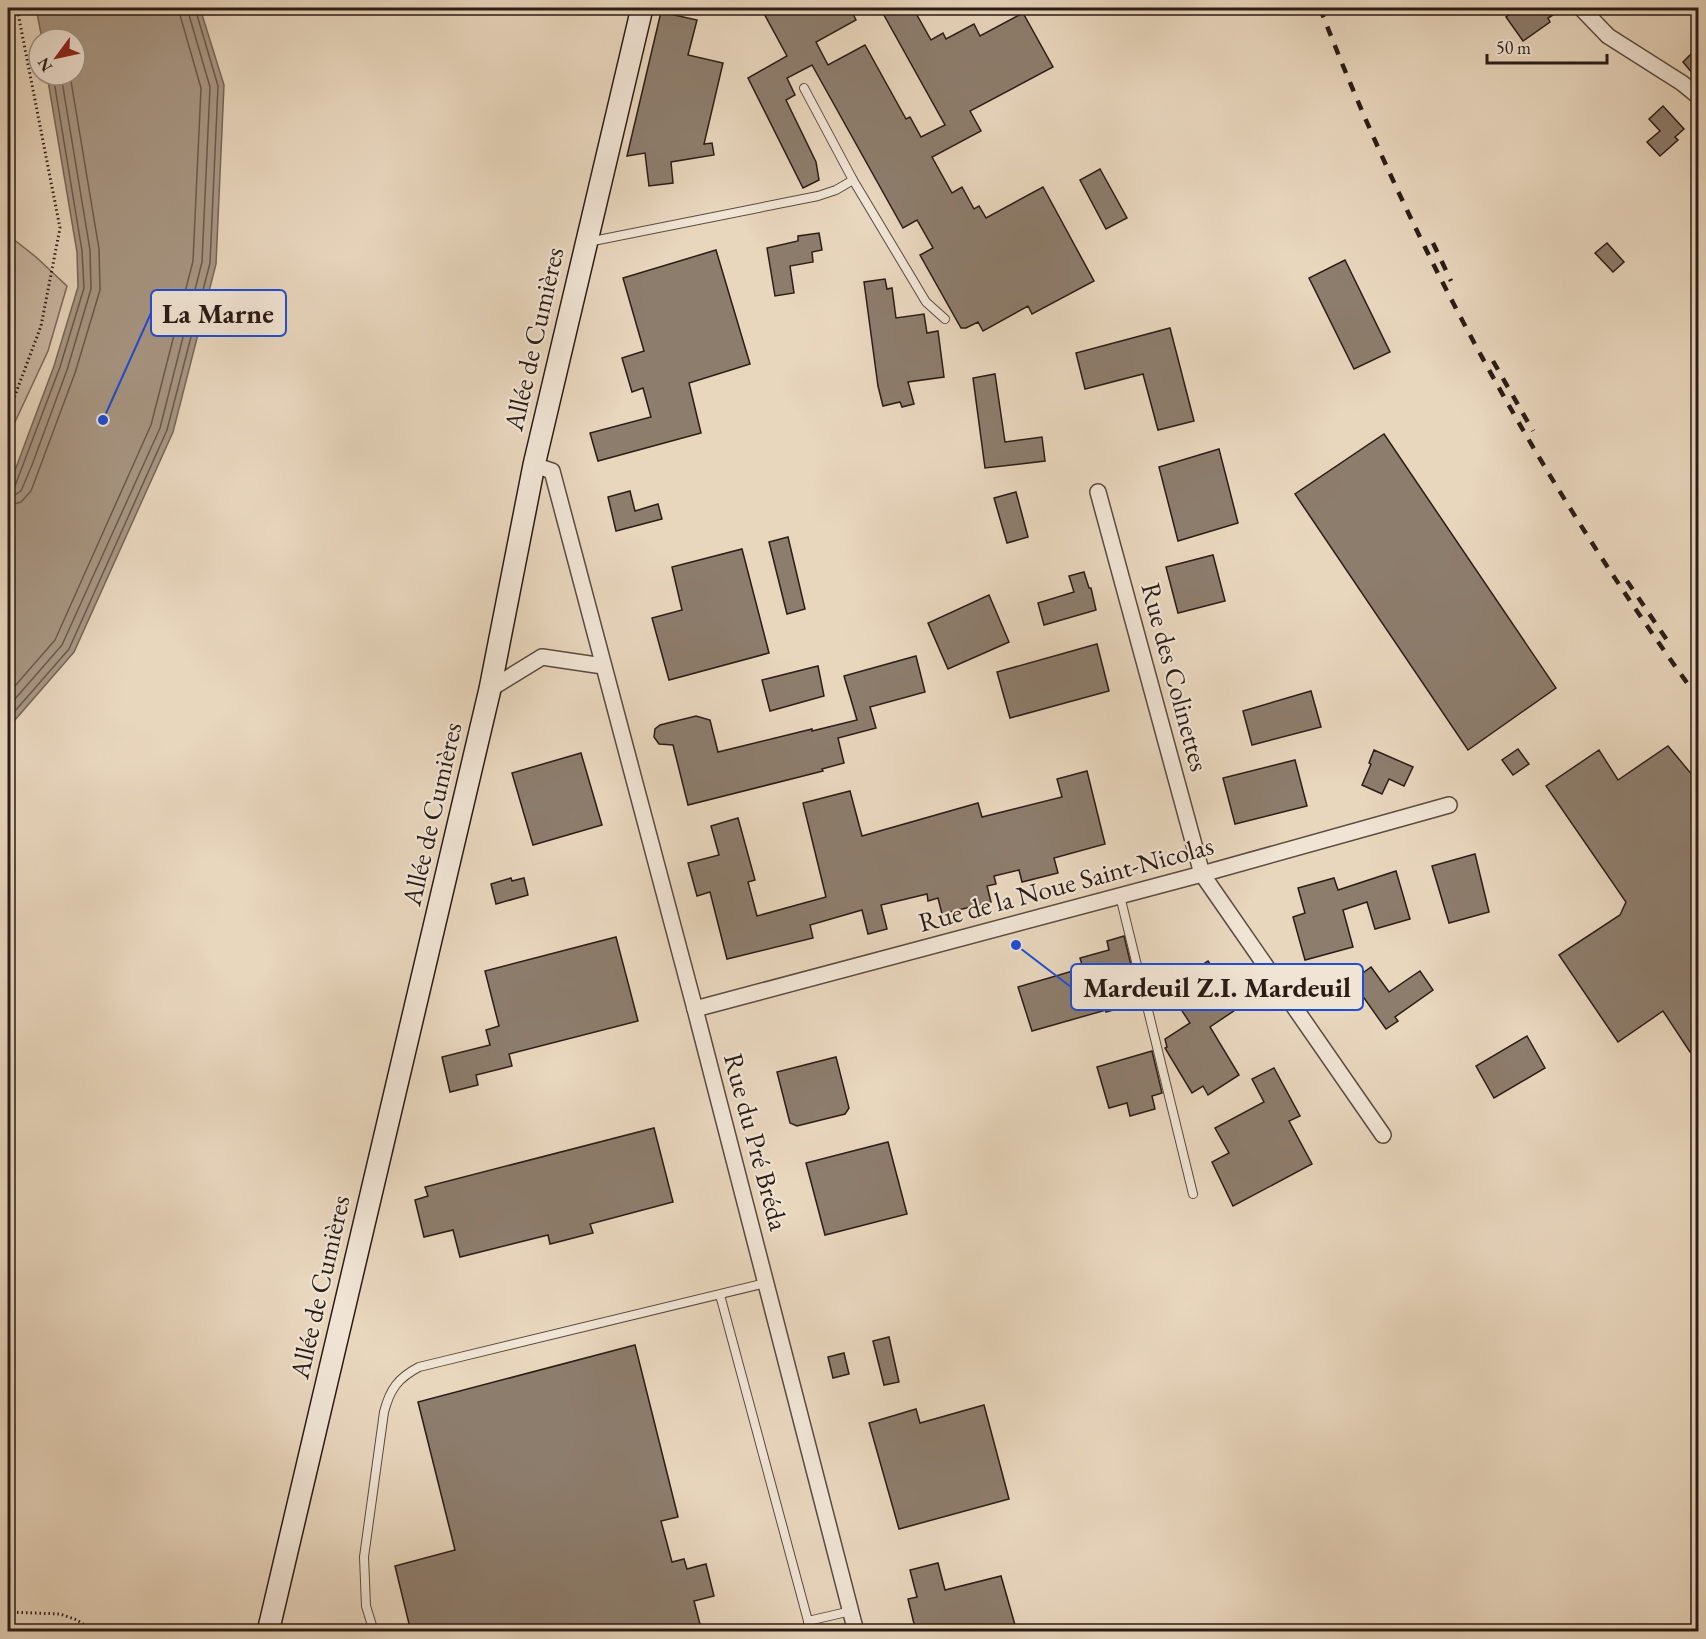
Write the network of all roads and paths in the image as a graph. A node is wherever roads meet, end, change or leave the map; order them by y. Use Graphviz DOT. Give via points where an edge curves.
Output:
graph roads {
  1 [pos="17,8"];
  2 [pos="642,8"];
  3 [pos="1581,8"];
  4 [pos="804,88"];
  5 [pos="1698,96"];
  6 [pos="853,180"];
  7 [pos="587,242"];
  8 [pos="945,319"];
  9 [pos="8,414"];
  10 [pos="534,465"];
  11 [pos="1098,492"];
  12 [pos="603,666"];
  13 [pos="490,689"];
  14 [pos="1449,805"];
  15 [pos="1202,874"];
  16 [pos="1120,896"];
  17 [pos="695,1009"];
  18 [pos="1383,1135"];
  19 [pos="1193,1194"];
  20 [pos="766,1283"];
  21 [pos="720,1295"];
  22 [pos="851,1611"];
  23 [pos="8,1612"];
  24 [pos="808,1621"];
  25 [pos="94,1632"];
  26 [pos="268,1632"];
  27 [pos="374,1632"];
  28 [pos="811,1632"];
  29 [pos="856,1632"];
  1 -- 9 [label="path" via="60,228 41,326"];
  2 -- 7 [label="main road, Allée de Cumières"];
  3 -- 5 [label="street" via="1608,36"];
  4 -- 6 [label="lane"];
  6 -- 7 [label="lane" via="818,196"];
  6 -- 8 [label="lane" via="926,302"];
  7 -- 10 [label="main road, Allée de Cumières"];
  10 -- 12 [label="street, Rue du Pré Bréda" via="552,471"];
  10 -- 13 [label="main road, Allée de Cumières"];
  11 -- 15 [label="street, Rue des Colinettes"];
  12 -- 13 [label="street" via="542,657"];
  12 -- 17 [label="street, Rue du Pré Bréda"];
  13 -- 26 [label="main road, Allée de Cumières"];
  14 -- 15 [label="street, Rue de la Noue Saint-Nicolas"];
  15 -- 16 [label="street, Rue de la Noue Saint-Nicolas"];
  15 -- 18 [label="street, Rue des Colinettes"];
  16 -- 17 [label="street, Rue de la Noue Saint-Nicolas"];
  16 -- 19 [label="lane"];
  17 -- 20 [label="street, Rue du Pré Bréda"];
  20 -- 21 [label="lane"];
  20 -- 22 [label="street, Rue du Pré Bréda"];
  21 -- 24 [label="lane"];
  21 -- 27 [label="lane" via="419,1367 406,1374 395,1385 384,1412 364,1557 366,1606"];
  22 -- 24 [label="lane"];
  22 -- 29 [label="street, Rue du Pré Bréda"];
  23 -- 25 [label="path" via="60,1614"];
  24 -- 28 [label="lane"];
}
